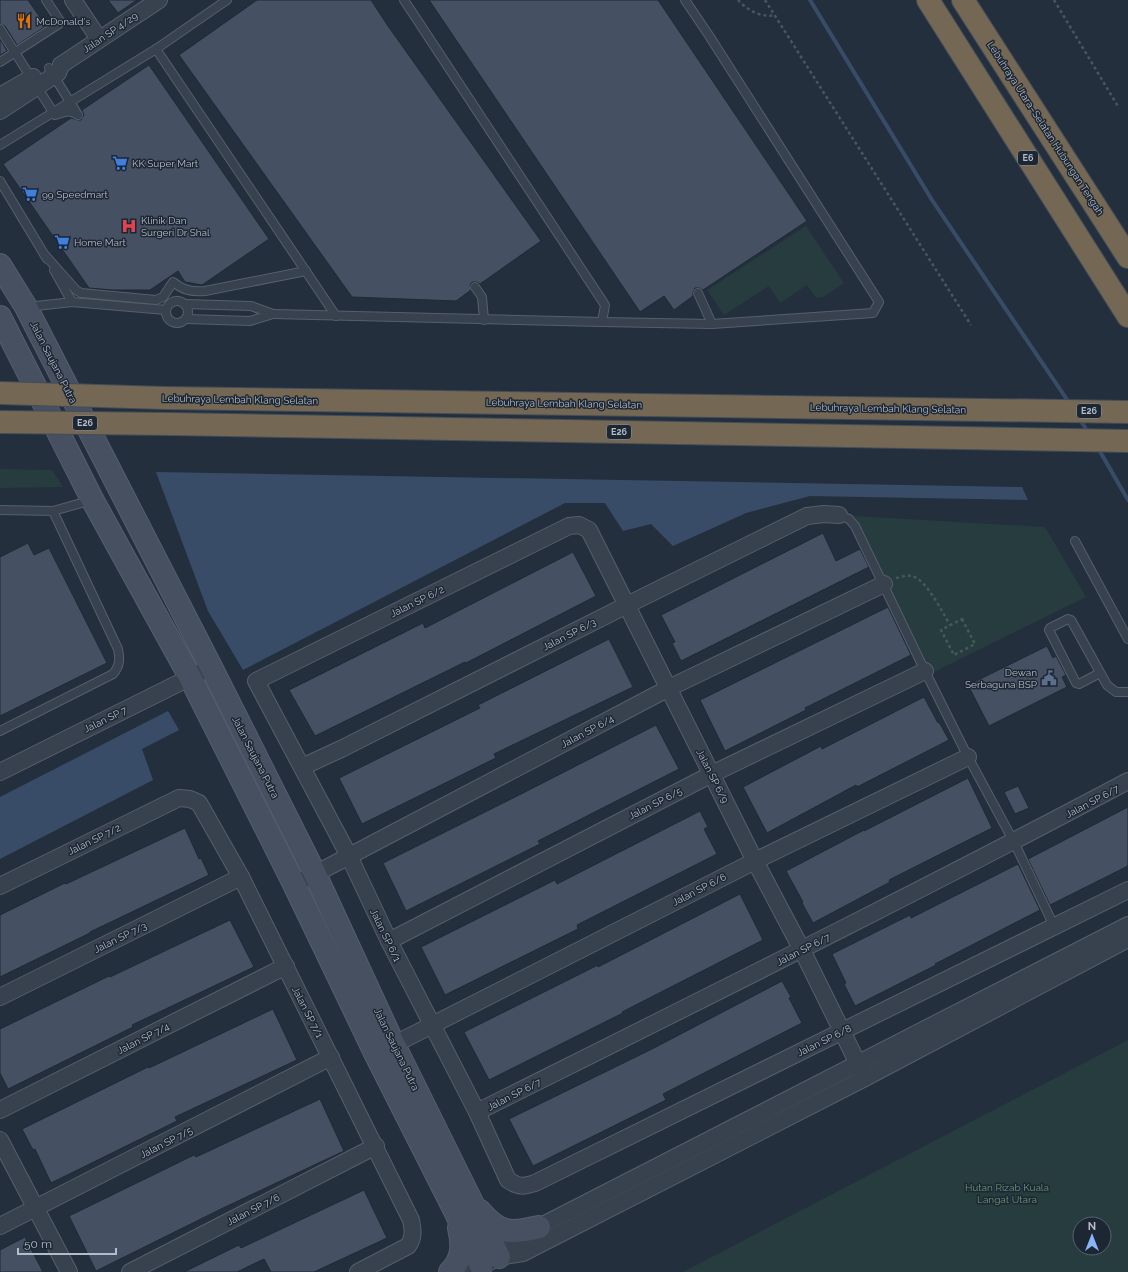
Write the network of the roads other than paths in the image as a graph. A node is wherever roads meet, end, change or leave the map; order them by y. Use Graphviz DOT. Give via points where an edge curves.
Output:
graph roads {
  1 [pos="46,0"];
  2 [pos="73,0"];
  3 [pos="159,0"];
  4 [pos="227,0"];
  5 [pos="404,0"];
  6 [pos="685,0"];
  7 [pos="928,0"];
  8 [pos="963,0"];
  9 [pos="0,29"];
  10 [pos="99,40"];
  11 [pos="156,49"];
  12 [pos="15,52"];
  13 [pos="0,62"];
  14 [pos="54,69"];
  15 [pos="34,82"];
  16 [pos="0,96"];
  17 [pos="70,102"];
  18 [pos="0,110"];
  19 [pos="54,112"];
  20 [pos="44,118"];
  21 [pos="0,145"];
  22 [pos="0,181"];
  23 [pos="44,254"];
  24 [pos="1128,257"];
  25 [pos="0,265"];
  26 [pos="306,271"];
  27 [pos="475,287"];
  28 [pos="698,293"];
  29 [pos="72,302"];
  30 [pos="185,304"];
  31 [pos="26,307"];
  32 [pos="166,310"];
  33 [pos="273,314"];
  34 [pos="336,316"];
  35 [pos="1128,316"];
  36 [pos="0,317"];
  37 [pos="186,318"];
  38 [pos="484,320"];
  39 [pos="602,322"];
  40 [pos="712,324"];
  41 [pos="0,393"];
  42 [pos="1128,412"];
  43 [pos="0,422"];
  44 [pos="1128,441"];
  45 [pos="92,499"];
  46 [pos="0,510"];
  47 [pos="53,511"];
  48 [pos="839,515"];
  49 [pos="579,524"];
  50 [pos="1075,541"];
  51 [pos="884,584"];
  52 [pos="627,605"];
  53 [pos="1128,639"];
  54 [pos="211,667"];
  55 [pos="925,671"];
  56 [pos="1100,673"];
  57 [pos="190,677"];
  58 [pos="256,681"];
  59 [pos="669,688"];
  60 [pos="1128,692"];
  61 [pos="0,731"];
  62 [pos="968,757"];
  63 [pos="302,768"];
  64 [pos="0,772"];
  65 [pos="712,774"];
  66 [pos="1128,781"];
  67 [pos="190,799"];
  68 [pos="1014,842"];
  69 [pos="349,856"];
  70 [pos="756,861"];
  71 [pos="315,874"];
  72 [pos="241,877"];
  73 [pos="294,884"];
  74 [pos="0,886"];
  75 [pos="1128,890"];
  76 [pos="1128,925"];
  77 [pos="1054,926"];
  78 [pos="1128,939"];
  79 [pos="389,941"];
  80 [pos="802,950"];
  81 [pos="286,966"];
  82 [pos="0,997"];
  83 [pos="432,1025"];
  84 [pos="842,1032"];
  85 [pos="384,1049"];
  86 [pos="331,1057"];
  87 [pos="861,1071"];
  88 [pos="0,1110"];
  89 [pos="477,1112"];
  90 [pos="0,1140"];
  91 [pos="376,1146"];
  92 [pos="518,1186"];
  93 [pos="464,1206"];
  94 [pos="36,1208"];
  95 [pos="0,1226"];
  96 [pos="539,1227"];
  97 [pos="483,1265"];
  98 [pos="69,1272"];
  99 [pos="130,1272"];
  100 [pos="358,1272"];
  101 [pos="450,1272"];
  1 -- 12 [label="lane" via="60,21 59,24"];
  2 -- 10 [label="street"];
  3 -- 10 [label="street, Jalan SP 4/29"];
  4 -- 11 [label="lane"];
  5 -- 39 [label="lane" via="605,305"];
  6 -- 40 [label="lane" via="879,302 874,313"];
  7 -- 35 [label="highway, E6"];
  8 -- 24 [label="highway, Lebuhraya Utara–Selatan Hubungan Tengah"];
  9 -- 12 [label="lane"];
  10 -- 14 [label="street, Jalan SP 4/29"];
  11 -- 17 [label="lane"];
  11 -- 26 [label="lane"];
  12 -- 13 [label="lane"];
  12 -- 15 [label="lane"];
  14 -- 15 [label="street, Jalan SP 4/29"];
  14 -- 17 [label="lane"];
  15 -- 16 [label="street"];
  15 -- 18 [label="street"];
  15 -- 19 [label="lane"];
  17 -- 19 [label="lane"];
  17 -- 20 [label="lane" via="78,115 68,111"];
  19 -- 20 [label="lane"];
  20 -- 21 [label="lane"];
  22 -- 23 [label="lane"];
  23 -- 26 [label="lane" via="81,293 156,300 163,297 173,282 181,288 198,292"];
  23 -- 29 [label="lane"];
  25 -- 31 [label="main road, Jalan Saujana Putra"];
  26 -- 34 [label="lane"];
  27 -- 38 [label="lane" via="482,297"];
  28 -- 40 [label="lane"];
  29 -- 31 [label="lane"];
  29 -- 32 [label="lane"];
  30 -- 32 [label="lane" via="179,301 172,302"];
  30 -- 33 [label="lane" via="251,306"];
  30 -- 37 [label="lane" via="188,311"];
  31 -- 54 [label="main road, Jalan Saujana Putra"];
  32 -- 37 [label="lane" via="167,317 172,322 180,323"];
  33 -- 34 [label="lane"];
  33 -- 37 [label="lane" via="250,321"];
  34 -- 38 [label="lane"];
  36 -- 45 [label="main road, Jalan Saujana Putra"];
  38 -- 39 [label="lane"];
  39 -- 40 [label="lane"];
  41 -- 42 [label="highway, Lebuhraya Lembah Klang Selatan / E26, bridge" via="165,398"];
  43 -- 44 [label="highway, E26, bridge"];
  45 -- 47 [label="lane"];
  45 -- 57 [label="main road, Jalan Saujana Putra"];
  46 -- 47 [label="lane"];
  47 -- 61 [label="lane" via="118,649 118,669 113,674"];
  48 -- 51 [label="lane" via="849,519 855,526"];
  48 -- 52 [label="street, Jalan SP 6/3" via="808,516"];
  49 -- 52 [label="street, Jalan SP 6/9" via="589,530"];
  49 -- 58 [label="street, Jalan SP 6/2" via="569,526"];
  50 -- 53 [label="lane"];
  51 -- 55 [label="lane"];
  51 -- 59 [label="street, Jalan SP 6/4"];
  52 -- 59 [label="street, Jalan SP 6/9"];
  52 -- 63 [label="street, Jalan SP 6/3"];
  54 -- 57 [label="street, Jalan SP 7"];
  54 -- 71 [label="main road, Jalan Saujana Putra"];
  55 -- 62 [label="lane"];
  55 -- 65 [label="street, Jalan SP 6/5"];
  56 -- 56 [label="lane" via="1079,684 1076,683 1050,628 1068,619 1071,620"];
  56 -- 60 [label="lane" via="1111,689 1116,692"];
  57 -- 64 [label="street, Jalan SP 7"];
  57 -- 73 [label="main road, Jalan Saujana Putra"];
  58 -- 63 [label="street, Jalan SP 6/1"];
  59 -- 65 [label="street, Jalan SP 6/9"];
  59 -- 69 [label="street, Jalan SP 6/4"];
  62 -- 68 [label="lane"];
  62 -- 70 [label="street, Jalan SP 6/6"];
  63 -- 69 [label="street, Jalan SP 6/1"];
  65 -- 70 [label="street, Jalan SP 6/9"];
  65 -- 79 [label="street, Jalan SP 6/5"];
  66 -- 68 [label="street, Jalan SP 6/7"];
  67 -- 72 [label="street, Jalan SP 7/1" via="199,803"];
  67 -- 74 [label="street, Jalan SP 7/2" via="179,798"];
  68 -- 77 [label="lane"];
  68 -- 80 [label="street, Jalan SP 6/7"];
  69 -- 71 [label="street, Jalan SP 6/4"];
  69 -- 79 [label="street, Jalan SP 6/1"];
  70 -- 80 [label="street, Jalan SP 6/9"];
  70 -- 83 [label="street, Jalan SP 6/6"];
  71 -- 73 [label="street, Jalan SP 6/4"];
  71 -- 85 [label="main road, Jalan Saujana Putra"];
  72 -- 81 [label="street, Jalan SP 7/1"];
  72 -- 82 [label="street, Jalan SP 7/3"];
  73 -- 85 [label="main road, Jalan Saujana Putra"];
  75 -- 77 [label="street, Jalan SP 6/8"];
  76 -- 87 [label="street"];
  77 -- 84 [label="street, Jalan SP 6/8"];
  78 -- 87 [label="street"];
  79 -- 83 [label="street, Jalan SP 6/1"];
  80 -- 84 [label="street, Jalan SP 6/9"];
  80 -- 89 [label="street, Jalan SP 6/7"];
  81 -- 86 [label="street, Jalan SP 7/1"];
  81 -- 88 [label="street, Jalan SP 7/4"];
  83 -- 85 [label="street, Jalan SP 6/6"];
  83 -- 89 [label="street, Jalan SP 6/1"];
  84 -- 87 [label="street, Jalan SP 6/9"];
  84 -- 92 [label="street, Jalan SP 6/8" via="535,1183"];
  85 -- 93 [label="main road, Jalan Saujana Putra"];
  86 -- 91 [label="street, Jalan SP 7/1"];
  86 -- 94 [label="street, Jalan SP 7/5"];
  87 -- 96 [label="street"];
  87 -- 97 [label="street" via="523,1253"];
  89 -- 92 [label="street, Jalan SP 6/1" via="508,1180"];
  90 -- 94 [label="street"];
  91 -- 99 [label="street, Jalan SP 7/6"];
  91 -- 100 [label="street, Jalan SP 7/1" via="411,1220 413,1233 408,1246"];
  93 -- 96 [label="main road" via="505,1231 519,1232"];
  93 -- 97 [label="main road, Jalan Saujana Putra"];
  93 -- 101 [label="main road" via="461,1256"];
  94 -- 95 [label="street, Jalan SP 7/5"];
  94 -- 98 [label="street"];
  96 -- 97 [label="street" via="515,1240"];
}
